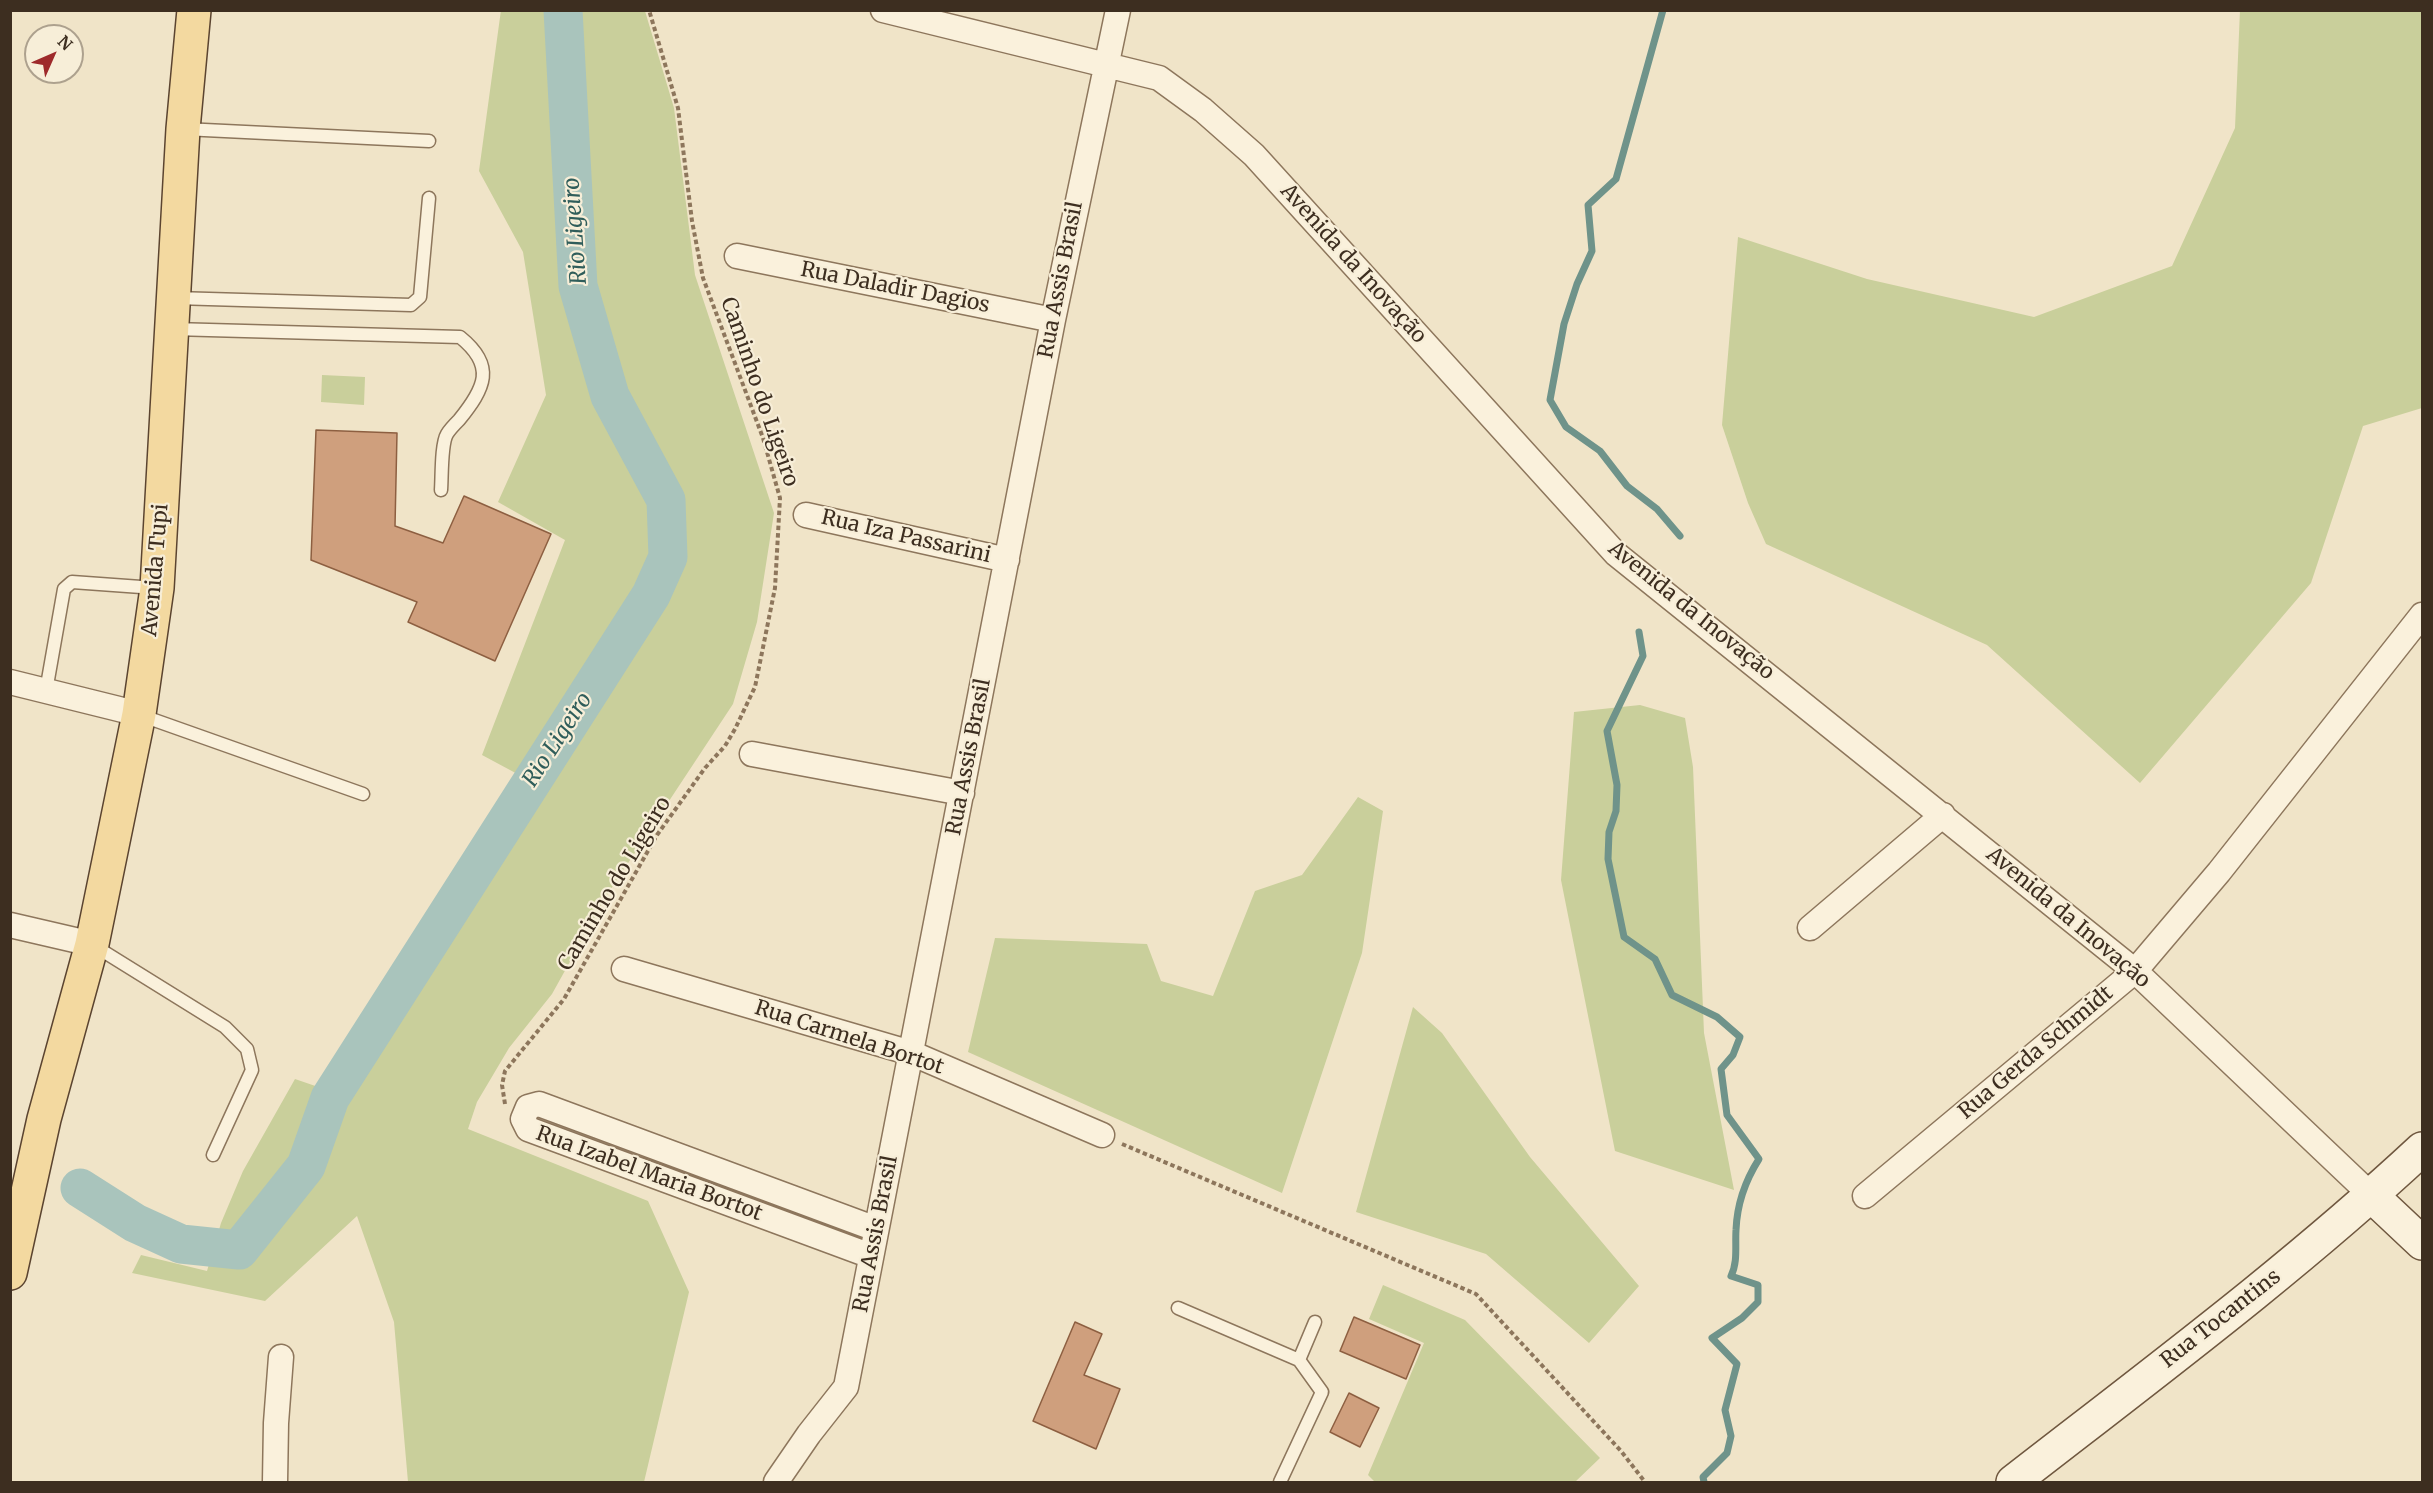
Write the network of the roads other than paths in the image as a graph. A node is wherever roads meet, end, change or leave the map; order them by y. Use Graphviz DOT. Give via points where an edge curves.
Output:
graph roads {
  1 [pos="194,10"];
  2 [pos="884,10"];
  3 [pos="1118,10"];
  4 [pos="1105,65"];
  5 [pos="183,129"];
  6 [pos="429,141"];
  7 [pos="429,198"];
  8 [pos="737,256"];
  9 [pos="174,314"];
  10 [pos="1053,320"];
  11 [pos="441,490"];
  12 [pos="806,515"];
  13 [pos="1007,560"];
  14 [pos="157,588"];
  15 [pos="2422,615"];
  16 [pos="10,682"];
  17 [pos="46,691"];
  18 [pos="139,714"];
  19 [pos="752,754"];
  20 [pos="962,793"];
  21 [pos="363,794"];
  22 [pos="1943,815"];
  23 [pos="10,926"];
  24 [pos="1810,928"];
  25 [pos="92,944"];
  26 [pos="624,969"];
  27 [pos="2135,971"];
  28 [pos="911,1053"];
  29 [pos="44,1119"];
  30 [pos="1102,1135"];
  31 [pos="2422,1149"];
  32 [pos="213,1155"];
  33 [pos="1865,1196"];
  34 [pos="2372,1196"];
  35 [pos="10,1202"];
  36 [pos="876,1229"];
  37 [pos="2422,1242"];
  38 [pos="871,1256"];
  39 [pos="10,1273"];
  40 [pos="1178,1308"];
  41 [pos="1315,1322"];
  42 [pos="281,1357"];
  43 [pos="1299,1360"];
  44 [pos="275,1482"];
  45 [pos="776,1482"];
  46 [pos="1280,1482"];
  47 [pos="2013,1482"];
  1 -- 5 [label="main road, Avenida Tupi"];
  2 -- 4 [label="street, Avenida da Inovação"];
  3 -- 4 [label="street, Rua Assis Brasil"];
  4 -- 10 [label="street, Rua Assis Brasil"];
  4 -- 22 [label="street, Avenida da Inovação" via="1159,78 1254,155 1616,554"];
  5 -- 6 [label="lane"];
  5 -- 9 [label="main road, Avenida Tupi"];
  7 -- 9 [label="lane" via="420,297 411,305"];
  8 -- 10 [label="street, Rua Daladir Dagios"];
  9 -- 11 [label="lane" via="460,337 474,348 484,376 472,404 446,435"];
  9 -- 14 [label="main road, Avenida Tupi"];
  10 -- 13 [label="street, Rua Assis Brasil"];
  12 -- 13 [label="street, Rua Iza Passarini"];
  13 -- 20 [label="street, Rua Assis Brasil"];
  14 -- 17 [label="lane" via="72,582 64,589"];
  14 -- 18 [label="main road, Avenida Tupi"];
  15 -- 27 [label="street, Rua Gerda Schmidt" via="2219,872"];
  16 -- 17 [label="street"];
  17 -- 18 [label="street"];
  18 -- 21 [label="lane"];
  18 -- 25 [label="main road, Avenida Tupi"];
  19 -- 20 [label="street"];
  20 -- 28 [label="street, Rua Assis Brasil"];
  22 -- 24 [label="street"];
  22 -- 27 [label="street, Avenida da Inovação"];
  23 -- 25 [label="street"];
  25 -- 29 [label="main road, Avenida Tupi"];
  25 -- 32 [label="lane" via="225,1027 247,1049 252,1070"];
  26 -- 28 [label="street, Rua Carmela Bortot"];
  27 -- 33 [label="street, Rua Gerda Schmidt"];
  27 -- 34 [label="street, Avenida da Inovação"];
  28 -- 30 [label="street, Rua Carmela Bortot"];
  28 -- 36 [label="street, Rua Assis Brasil"];
  29 -- 35 [label="main road, Avenida Tupi"];
  29 -- 39 [label="main road, Avenida Tupi"];
  31 -- 34 [label="main road, Rua Tocantins"];
  34 -- 37 [label="main road, Avenida da Inovação"];
  34 -- 47 [label="main road, Rua Tocantins"];
  36 -- 38 [label="street, Rua Assis Brasil"];
  36 -- 38 [label="street, Rua Izabel Maria Bortot" via="539,1104 528,1107 523,1119 528,1129"];
  38 -- 45 [label="street, Rua Assis Brasil" via="846,1387"];
  40 -- 43 [label="lane"];
  41 -- 43 [label="lane"];
  42 -- 44 [label="street"];
  43 -- 46 [label="lane" via="1322,1392"];
}
